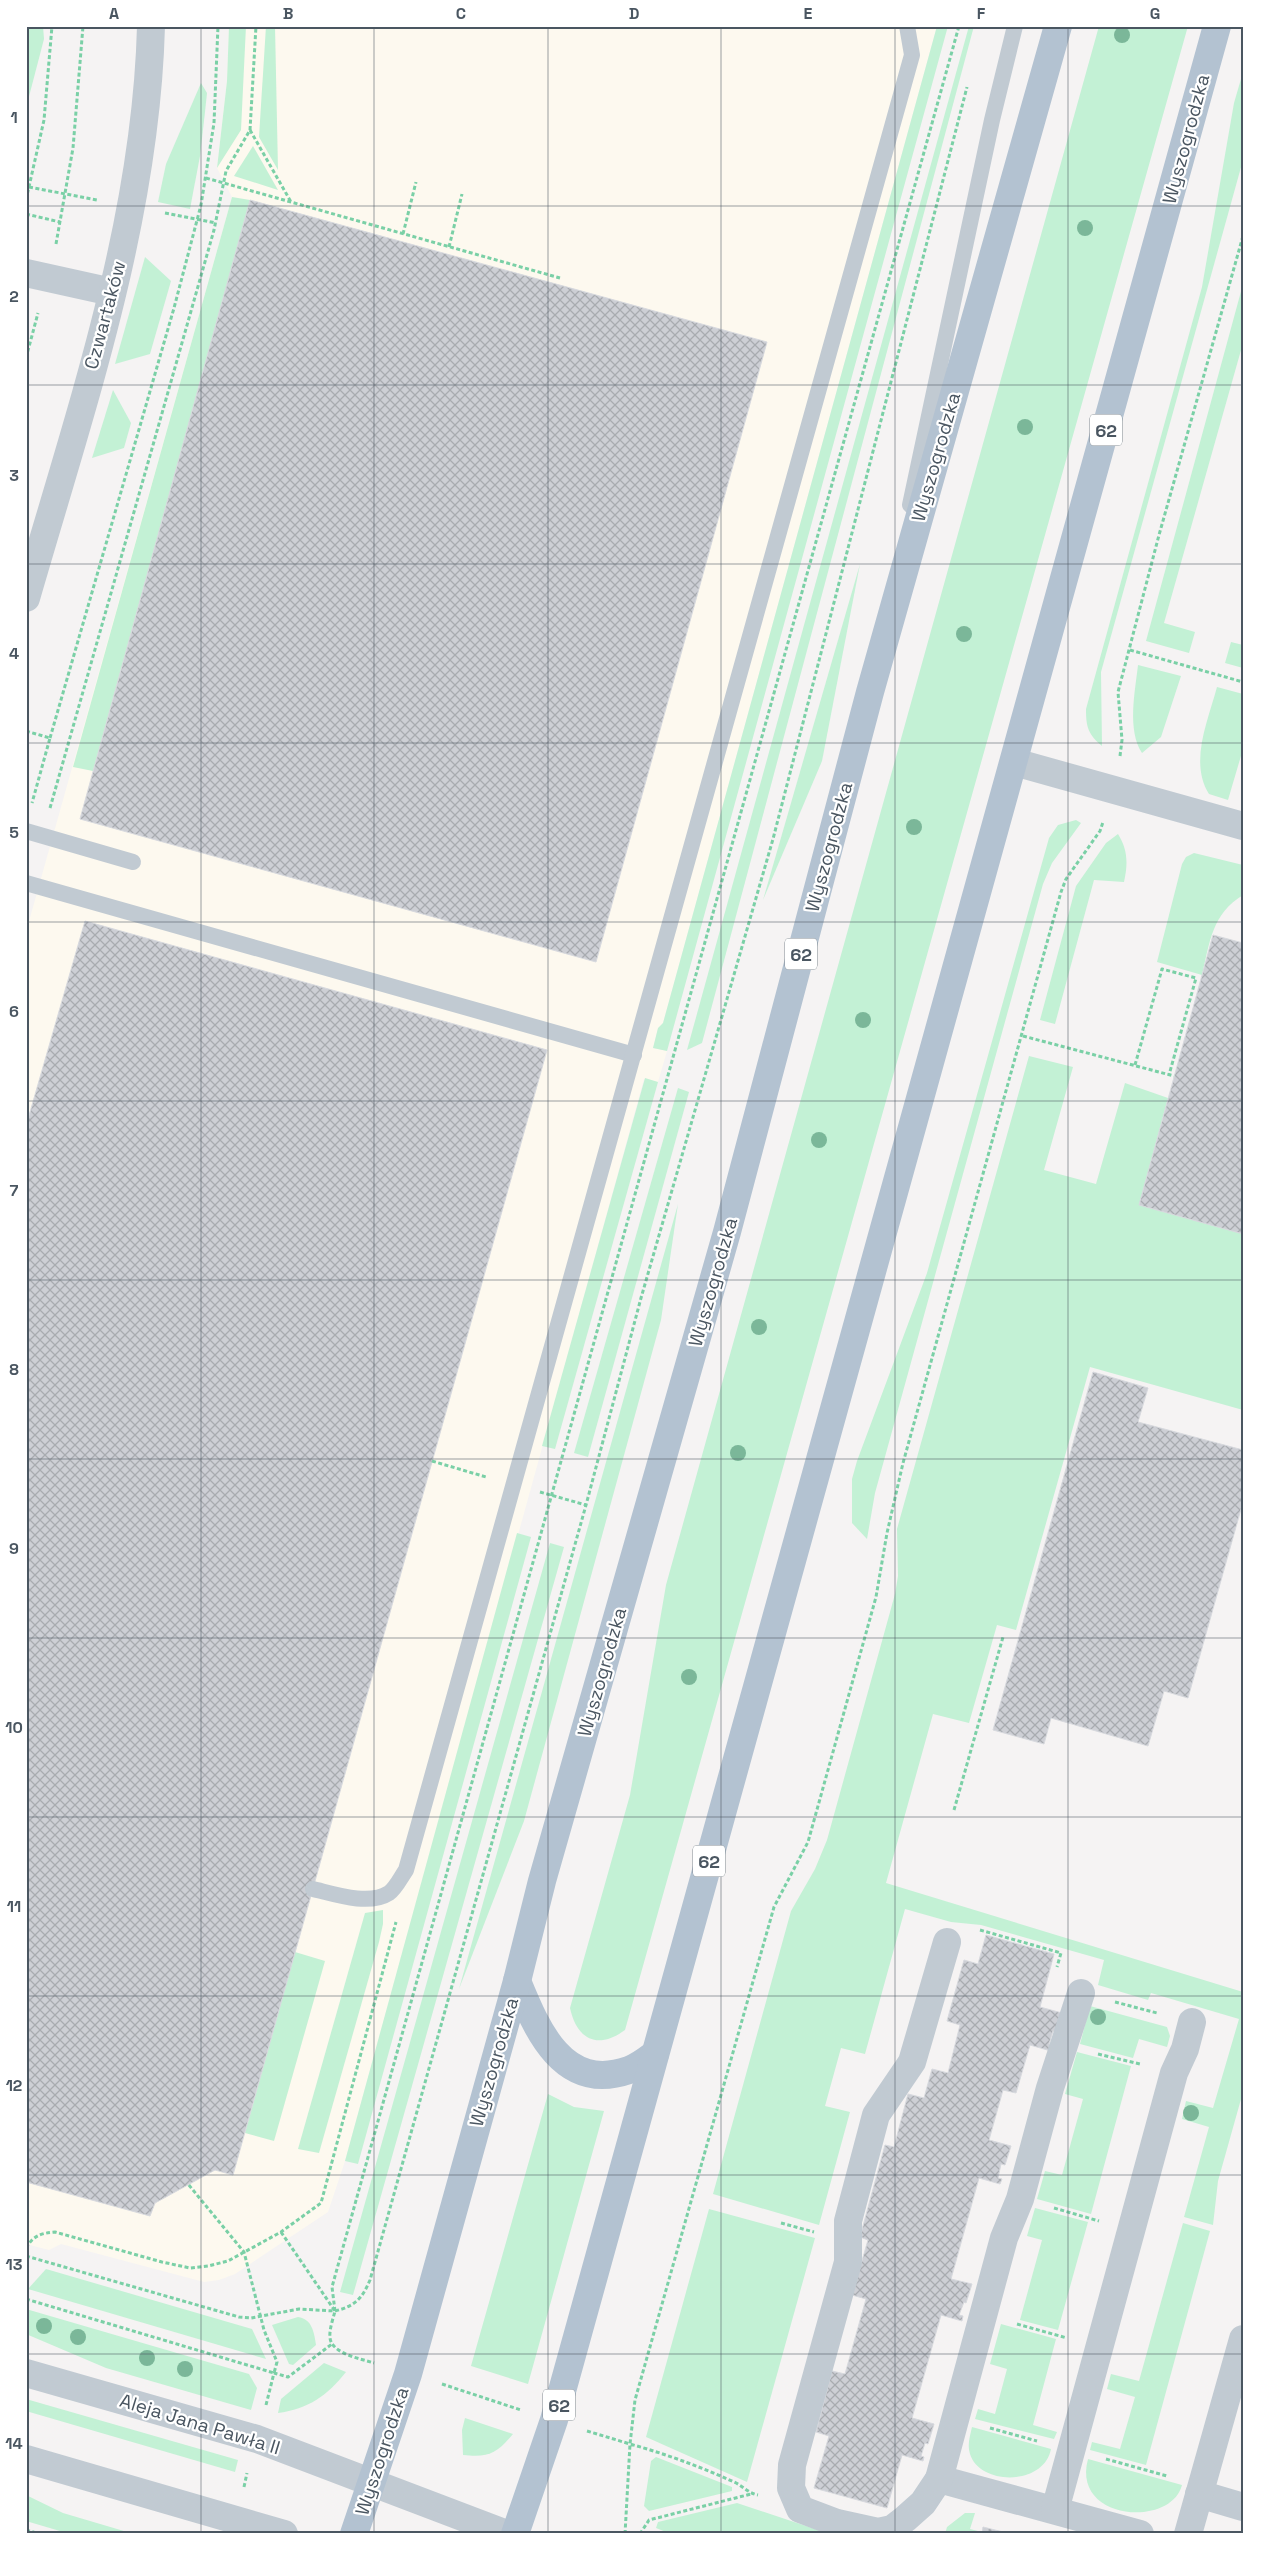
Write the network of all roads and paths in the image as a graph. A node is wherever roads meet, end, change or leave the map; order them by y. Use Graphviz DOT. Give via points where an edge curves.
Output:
graph roads {
  1 [pos="52,26"];
  2 [pos="83,26"];
  3 [pos="151,26"];
  4 [pos="218,26"];
  5 [pos="256,26"];
  6 [pos="906,26"];
  7 [pos="1015,26"];
  8 [pos="1058,26"];
  9 [pos="1217,26"];
  10 [pos="967,85"];
  11 [pos="250,130"];
  12 [pos="206,178"];
  13 [pos="416,182"];
  14 [pos="224,183"];
  15 [pos="462,194"];
  16 [pos="26,200"];
  17 [pos="291,202"];
  18 [pos="26,214"];
  19 [pos="60,222"];
  20 [pos="404,234"];
  21 [pos="1243,236"];
  22 [pos="449,247"];
  23 [pos="37,275"];
  24 [pos="560,278"];
  25 [pos="112,292"];
  26 [pos="26,358"];
  27 [pos="26,598"];
  28 [pos="1130,650"];
  29 [pos="1243,682"];
  30 [pos="870,692"];
  31 [pos="26,731"];
  32 [pos="50,738"];
  33 [pos="1014,762"];
  34 [pos="1112,788"];
  35 [pos="31,806"];
  36 [pos="1243,826"];
  37 [pos="26,830"];
  38 [pos="42,835"];
  39 [pos="133,862"];
  40 [pos="26,883"];
  41 [pos="1023,1036"];
  42 [pos="634,1055"];
  43 [pos="1135,1065"];
  44 [pos="1169,1075"];
  45 [pos="1174,1076"];
  46 [pos="432,1461"];
  47 [pos="475,1474"];
  48 [pos="887,1533"];
  49 [pos="1003,1637"];
  50 [pos="954,1810"];
  51 [pos="313,1889"];
  52 [pos="390,1892"];
  53 [pos="946,1942"];
  54 [pos="517,1981"];
  55 [pos="1081,1993"];
  56 [pos="1192,2022"];
  57 [pos="1065,2045"];
  58 [pos="655,2054"];
  59 [pos="1174,2073"];
  60 [pos="188,2184"];
  61 [pos="1020,2199"];
  62 [pos="781,2222"];
  63 [pos="1130,2230"];
  64 [pos="281,2232"];
  65 [pos="817,2233"];
  66 [pos="26,2248"];
  67 [pos="244,2252"];
  68 [pos="26,2299"];
  69 [pos="983,2314"];
  70 [pos="1243,2339"];
  71 [pos="1099,2347"];
  72 [pos="26,2373"];
  73 [pos="630,2444"];
  74 [pos="26,2460"];
  75 [pos="939,2479"];
  76 [pos="372,2481"];
  77 [pos="751,2494"];
  78 [pos="1199,2494"];
  79 [pos="1243,2507"];
  80 [pos="1055,2510"];
  81 [pos="26,2530"];
  82 [pos="40,2534"];
  83 [pos="284,2534"];
  84 [pos="354,2534"];
  85 [pos="507,2534"];
  86 [pos="515,2534"];
  87 [pos="625,2534"];
  88 [pos="640,2534"];
  89 [pos="1140,2534"];
  90 [pos="1188,2534"];
  1 -- 16 [label="path" via="44,120"];
  2 -- 19 [label="path" via="73,148"];
  3 -- 25 [label="street, Czwartaków" via="146,116 137,178"];
  4 -- 12 [label="path" via="214,123"];
  5 -- 11 [label="path"];
  6 -- 42 [label="lane" via="912,55"];
  7 -- 30 [label="lane"];
  8 -- 30 [label="main road, Wyszogrodzka / 62"];
  9 -- 33 [label="main road, Wyszogrodzka / 62"];
  10 -- 64 [label="path" via="773,839 641,1298 370,2280 362,2298 350,2308 335,2311"];
  11 -- 14 [label="path" via="226,171"];
  11 -- 17 [label="path"];
  12 -- 14 [label="path"];
  12 -- 32 [label="path" via="192,244"];
  13 -- 20 [label="path"];
  14 -- 17 [label="path"];
  14 -- 38 [label="path" via="212,240"];
  15 -- 22 [label="path"];
  17 -- 20 [label="path"];
  18 -- 19 [label="path"];
  19 -- 23 [label="path"];
  20 -- 22 [label="path"];
  21 -- 28 [label="path"];
  22 -- 24 [label="path"];
  23 -- 25 [label="street"];
  23 -- 26 [label="path"];
  25 -- 27 [label="street, Czwartaków"];
  28 -- 29 [label="path"];
  28 -- 34 [label="path" via="1118,692 1122,747"];
  30 -- 54 [label="main road, Wyszogrodzka / 62" via="727,1232 545,1871"];
  31 -- 32 [label="path"];
  32 -- 35 [label="path"];
  33 -- 34 [label="street"];
  33 -- 58 [label="main road, Wyszogrodzka / 62"];
  34 -- 36 [label="street"];
  34 -- 41 [label="path" via="1100,831 1066,879 1061,892"];
  37 -- 38 [label="lane"];
  38 -- 39 [label="lane"];
  40 -- 42 [label="lane"];
  41 -- 43 [label="path"];
  41 -- 48 [label="path" via="903,1463"];
  42 -- 52 [label="lane" via="406,1870"];
  43 -- 44 [label="path"];
  43 -- 44 [label="path" via="1162,969 1196,978"];
  44 -- 45 [label="path"];
  46 -- 47 [label="path"];
  49 -- 50 [label="path"];
  51 -- 52 [label="lane" via="351,1898 369,1898"];
  52 -- 64 [label="path" via="401,1904 321,2203"];
  53 -- 75 [label="street" via="912,2062 876,2115 848,2221 848,2262 792,2465 790,2488 800,2509 807,2513 878,2532 892,2529 905,2519 923,2503"];
  54 -- 58 [label="main road" via="532,2019 547,2044 561,2060 576,2069 593,2074 615,2074 631,2070"];
  54 -- 76 [label="main road, Wyszogrodzka / 62" via="408,2374"];
  55 -- 57 [label="street"];
  56 -- 59 [label="street"];
  57 -- 59 [label="path"];
  57 -- 61 [label="street"];
  58 -- 86 [label="main road, Wyszogrodzka / 62" via="554,2420"];
  59 -- 63 [label="street"];
  60 -- 67 [label="path"];
  61 -- 63 [label="path"];
  61 -- 69 [label="street" via="1004,2238"];
  62 -- 65 [label="path"];
  63 -- 71 [label="street"];
  64 -- 67 [label="path"];
  66 -- 67 [label="path" via="40,2233 55,2232 190,2268 228,2261"];
  67 -- 68 [label="path" via="264,2330 277,2362 274,2373"];
  69 -- 71 [label="path"];
  69 -- 75 [label="street"];
  70 -- 78 [label="street"];
  71 -- 80 [label="street"];
  72 -- 76 [label="street, Aleja Jana Pawła II" via="257,2440"];
  73 -- 87 [label="path"];
  74 -- 83 [label="street"];
  75 -- 80 [label="street"];
  76 -- 84 [label="main road, Wyszogrodzka / 62"];
  76 -- 85 [label="street, Aleja Jana Pawła II"];
  77 -- 88 [label="path" via="649,2520"];
  78 -- 79 [label="street"];
  78 -- 90 [label="street"];
  80 -- 89 [label="street"];
  81 -- 82 [label="path"];
}
